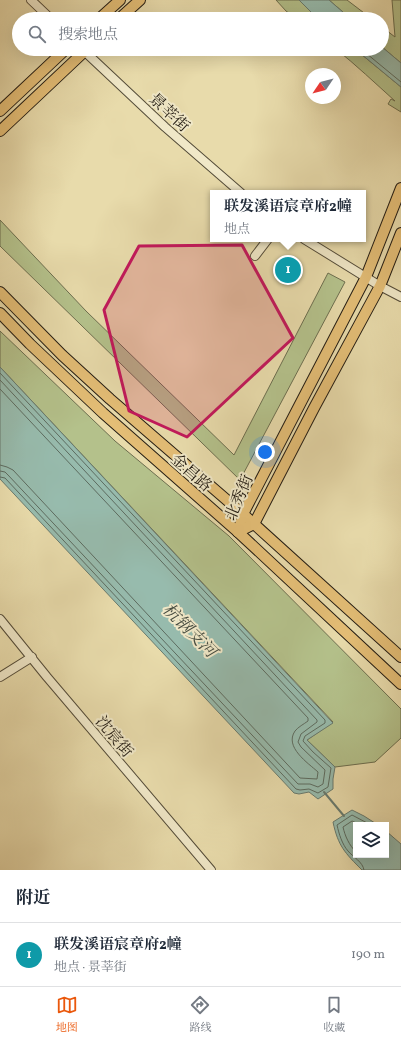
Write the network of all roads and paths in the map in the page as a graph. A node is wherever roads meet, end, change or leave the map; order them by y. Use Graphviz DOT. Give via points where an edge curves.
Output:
graph roads {
  1 [pos="31,0"];
  2 [pos="120,0"];
  3 [pos="140,0"];
  4 [pos="44,12"];
  5 [pos="107,12"];
  6 [pos="127,12"];
  7 [pos="59,56"];
  8 [pos="78,56"];
  9 [pos="90,56"];
  10 [pos="0,111"];
  11 [pos="0,131"];
  12 [pos="401,188"];
  13 [pos="238,190"];
  14 [pos="401,233"];
  15 [pos="266,242"];
  16 [pos="309,242"];
  17 [pos="255,256"];
  18 [pos="366,277"];
  19 [pos="380,286"];
  20 [pos="0,292"];
  21 [pos="401,297"];
  22 [pos="0,313"];
  23 [pos="244,514"];
  24 [pos="254,524"];
  25 [pos="238,532"];
  26 [pos="0,619"];
  27 [pos="32,657"];
  28 [pos="401,657"];
  29 [pos="0,677"];
  30 [pos="401,684"];
  31 [pos="209,870"];
  1 -- 4 [label="street"];
  2 -- 5 [label="main road"];
  3 -- 6 [label="main road"];
  7 -- 10 [label="main road"];
  8 -- 11 [label="main road"];
  9 -- 13 [label="street, 景莘街"];
  12 -- 18 [label="main road, 北秀街"];
  14 -- 19 [label="main road, 北秀街"];
  15 -- 17 [label="street"];
  16 -- 18 [label="street"];
  18 -- 19 [label="street"];
  18 -- 23 [label="main road, 北秀街"];
  19 -- 21 [label="street"];
  19 -- 24 [label="main road, 北秀街"];
  20 -- 23 [label="main road, 金昌路" via="104,394"];
  22 -- 25 [label="main road, 金昌路" via="103,413"];
  23 -- 24 [label="main road, 金昌路"];
  23 -- 25 [label="main road, 北秀街"];
  24 -- 25 [label="main road, 北秀街"];
  24 -- 28 [label="main road, 金昌路"];
  25 -- 30 [label="main road, 金昌路"];
  26 -- 27 [label="street, 沈宸街"];
  27 -- 29 [label="street"];
  27 -- 31 [label="street, 沈宸街"];
}
